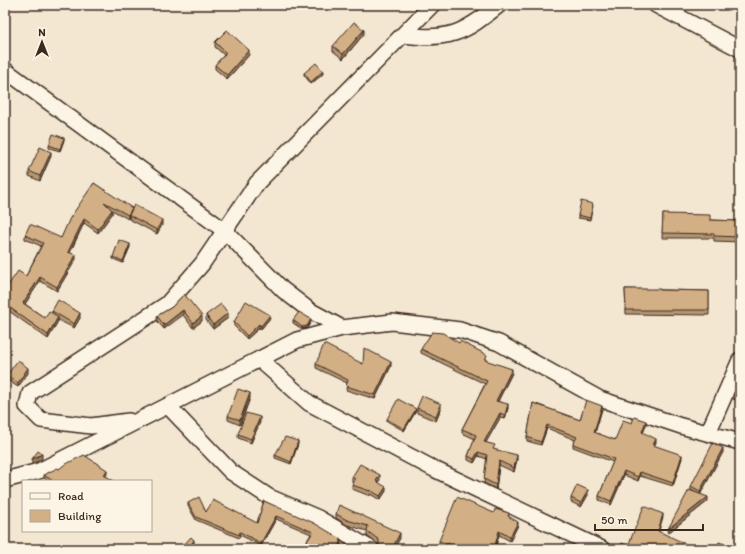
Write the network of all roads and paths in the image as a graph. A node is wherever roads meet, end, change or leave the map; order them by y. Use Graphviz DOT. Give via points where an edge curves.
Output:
graph roads {
  1 [pos="432,5"];
  2 [pos="499,5"];
  3 [pos="656,5"];
  4 [pos="403,35"];
  5 [pos="740,49"];
  6 [pos="5,70"];
  7 [pos="225,231"];
  8 [pos="342,328"];
  9 [pos="259,359"];
  10 [pos="740,360"];
  11 [pos="168,406"];
  12 [pos="142,419"];
  13 [pos="708,433"];
  14 [pos="740,442"];
  15 [pos="5,480"];
  16 [pos="371,549"];
  17 [pos="602,549"];
  1 -- 4 [label="street"];
  2 -- 4 [label="street" via="474,24 455,34 426,38"];
  3 -- 5 [label="street"];
  4 -- 7 [label="street" via="257,183"];
  6 -- 7 [label="street"];
  7 -- 8 [label="street" via="283,290 309,310"];
  7 -- 12 [label="street" via="202,264 167,304 30,393 27,406 41,420 91,426"];
  8 -- 9 [label="street" via="297,340"];
  8 -- 13 [label="street" via="392,322 460,330 498,343 600,399"];
  9 -- 11 [label="street"];
  9 -- 17 [label="street" via="309,403 436,470"];
  10 -- 13 [label="street"];
  11 -- 12 [label="street"];
  11 -- 16 [label="street" via="231,472 269,497 318,518"];
  12 -- 15 [label="street" via="39,471"];
  13 -- 14 [label="street"];
}
